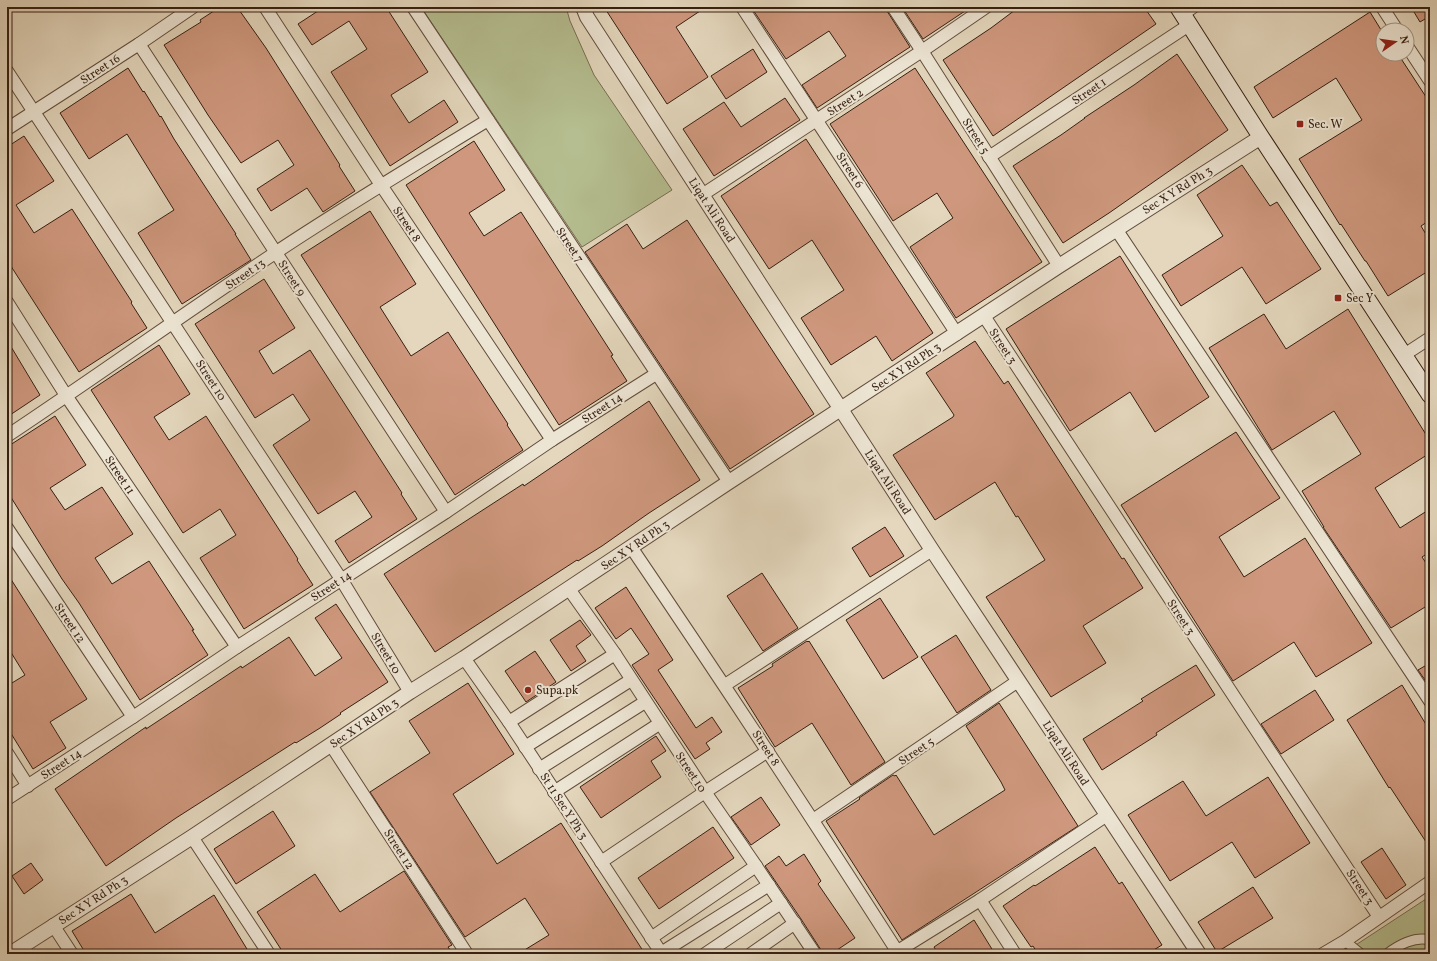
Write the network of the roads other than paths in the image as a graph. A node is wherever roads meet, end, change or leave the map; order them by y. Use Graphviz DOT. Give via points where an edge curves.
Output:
graph roads {
  1 [pos="193,7"];
  2 [pos="265,7"];
  3 [pos="413,7"];
  4 [pos="583,7"];
  5 [pos="742,7"];
  6 [pos="893,7"];
  7 [pos="986,7"];
  8 [pos="1382,7"];
  9 [pos="1186,13"];
  10 [pos="1392,22"];
  11 [pos="139,44"];
  12 [pos="922,51"];
  13 [pos="1415,58"];
  14 [pos="7,71"];
  15 [pos="1430,81"];
  16 [pos="33,112"];
  17 [pos="488,120"];
  18 [pos="817,120"];
  19 [pos="7,129"];
  20 [pos="1261,138"];
  21 [pos="989,157"];
  22 [pos="381,185"];
  23 [pos="702,195"];
  24 [pos="1116,229"];
  25 [pos="276,253"];
  26 [pos="1059,266"];
  27 [pos="7,302"];
  28 [pos="984,316"];
  29 [pos="173,322"];
  30 [pos="956,334"];
  31 [pos="1430,338"];
  32 [pos="1404,355"];
  33 [pos="656,374"];
  34 [pos="1430,395"];
  35 [pos="67,396"];
  36 [pos="841,409"];
  37 [pos="7,436"];
  38 [pos="552,440"];
  39 [pos="729,482"];
  40 [pos="446,512"];
  41 [pos="7,528"];
  42 [pos="631,548"];
  43 [pos="932,550"];
  44 [pos="342,579"];
  45 [pos="569,588"];
  46 [pos="237,647"];
  47 [pos="615,654"];
  48 [pos="464,658"];
  49 [pos="631,680"];
  50 [pos="1018,681"];
  51 [pos="725,686"];
  52 [pos="410,692"];
  53 [pos="1430,701"];
  54 [pos="645,702"];
  55 [pos="133,717"];
  56 [pos="509,722"];
  57 [pos="659,724"];
  58 [pos="331,745"];
  59 [pos="525,748"];
  60 [pos="768,751"];
  61 [pos="7,753"];
  62 [pos="539,768"];
  63 [pos="28,786"];
  64 [pos="554,792"];
  65 [pos="705,792"];
  66 [pos="7,799"];
  67 [pos="1107,815"];
  68 [pos="813,820"];
  69 [pos="192,836"];
  70 [pos="601,862"];
  71 [pos="756,866"];
  72 [pos="769,885"];
  73 [pos="1428,888"];
  74 [pos="980,900"];
  75 [pos="781,903"];
  76 [pos="1379,917"];
  77 [pos="795,923"];
  78 [pos="53,925"];
  79 [pos="651,938"];
  80 [pos="1430,940"];
  81 [pos="1345,941"];
  82 [pos="895,953"];
  83 [pos="10,954"];
  84 [pos="72,954"];
  85 [pos="269,954"];
  86 [pos="467,954"];
  87 [pos="661,954"];
  88 [pos="705,954"];
  89 [pos="751,954"];
  90 [pos="815,954"];
  91 [pos="1015,954"];
  92 [pos="1199,954"];
  93 [pos="1323,954"];
  94 [pos="1361,954"];
  95 [pos="1387,954"];
  1 -- 11 [label="street, Street 16"];
  2 -- 22 [label="street, Street 8"];
  3 -- 17 [label="street, Street 7"];
  4 -- 23 [label="street, Liqat Ali Road"];
  5 -- 18 [label="street, Street 6"];
  6 -- 12 [label="street, Street 5"];
  7 -- 12 [label="street, Street 2"];
  8 -- 10 [label="street"];
  9 -- 20 [label="main road"];
  9 -- 21 [label="street, Street 1"];
  11 -- 16 [label="street, Street 16"];
  11 -- 25 [label="street, Street 9"];
  12 -- 18 [label="street, Street 2"];
  12 -- 21 [label="street, Street 5"];
  13 -- 15 [label="street"];
  14 -- 16 [label="street, Street 10"];
  16 -- 19 [label="street, Street 16"];
  16 -- 29 [label="street, Street 10"];
  17 -- 22 [label="street, Street 13"];
  17 -- 33 [label="street, Street 7"];
  18 -- 23 [label="street, Street 2"];
  18 -- 30 [label="street, Street 6"];
  20 -- 24 [label="street, Sec X Y Rd Ph 3"];
  20 -- 32 [label="main road"];
  21 -- 26 [label="street, Street 5"];
  22 -- 25 [label="street, Street 13"];
  22 -- 38 [label="street, Street 8"];
  23 -- 36 [label="street, Liqat Ali Road"];
  24 -- 26 [label="street, Sec X Y Rd Ph 3"];
  24 -- 53 [label="street"];
  25 -- 29 [label="street, Street 13"];
  25 -- 40 [label="street, Street 9"];
  26 -- 28 [label="street, Sec X Y Rd Ph 3"];
  27 -- 35 [label="street, Street 11"];
  28 -- 30 [label="street, Sec X Y Rd Ph 3"];
  28 -- 76 [label="street, Street 3"];
  29 -- 35 [label="street, Street 13"];
  29 -- 44 [label="street, Street 10"];
  30 -- 36 [label="street, Sec X Y Rd Ph 3"];
  31 -- 32 [label="street"];
  32 -- 34 [label="main road"];
  33 -- 38 [label="street, Street 14"];
  33 -- 39 [label="street, Street 7"];
  35 -- 37 [label="street, Street 13"];
  35 -- 46 [label="street, Street 11"];
  36 -- 39 [label="street, Sec X Y Rd Ph 3"];
  36 -- 43 [label="street, Liqat Ali Road"];
  38 -- 40 [label="street, Street 14"];
  39 -- 42 [label="street, Sec X Y Rd Ph 3"];
  40 -- 44 [label="street, Street 14"];
  41 -- 55 [label="street, Street 12"];
  42 -- 45 [label="street, Sec X Y Rd Ph 3"];
  42 -- 51 [label="street, Street 8"];
  43 -- 50 [label="street, Liqat Ali Road"];
  43 -- 51 [label="street"];
  44 -- 46 [label="street, Street 14"];
  44 -- 52 [label="street, Street 10"];
  45 -- 47 [label="street, Street 10"];
  45 -- 48 [label="street, Sec X Y Rd Ph 3"];
  46 -- 55 [label="street, Street 14"];
  47 -- 49 [label="street, Street 10"];
  47 -- 56 [label="street"];
  48 -- 52 [label="street, Sec X Y Rd Ph 3"];
  48 -- 56 [label="street, St 11 Sec Y Ph 3"];
  49 -- 54 [label="street, Street 10"];
  49 -- 59 [label="street"];
  50 -- 67 [label="street, Liqat Ali Road"];
  50 -- 68 [label="street, Street 5"];
  51 -- 60 [label="street, Street 8"];
  52 -- 58 [label="street, Sec X Y Rd Ph 3"];
  54 -- 57 [label="street, Street 10"];
  54 -- 62 [label="street"];
  55 -- 63 [label="street, Street 14"];
  56 -- 59 [label="street, St 11 Sec Y Ph 3"];
  57 -- 64 [label="street"];
  57 -- 65 [label="street, Street 10"];
  58 -- 69 [label="street, Sec X Y Rd Ph 3"];
  58 -- 86 [label="street, Street 12"];
  59 -- 62 [label="street, St 11 Sec Y Ph 3"];
  60 -- 65 [label="street"];
  60 -- 68 [label="street, Street 8"];
  61 -- 63 [label="street"];
  62 -- 64 [label="street, St 11 Sec Y Ph 3"];
  63 -- 66 [label="street, Street 14"];
  64 -- 70 [label="street, St 11 Sec Y Ph 3"];
  65 -- 70 [label="street"];
  65 -- 71 [label="street, Street 10"];
  67 -- 74 [label="street"];
  67 -- 92 [label="street, Liqat Ali Road"];
  68 -- 82 [label="street, Street 8"];
  69 -- 78 [label="street, Sec X Y Rd Ph 3"];
  69 -- 85 [label="street"];
  70 -- 79 [label="street, St 11 Sec Y Ph 3"];
  71 -- 72 [label="street, Street 10"];
  71 -- 79 [label="street"];
  72 -- 75 [label="street, Street 10"];
  72 -- 87 [label="street"];
  73 -- 76 [label="street"];
  74 -- 82 [label="street"];
  74 -- 91 [label="street"];
  75 -- 77 [label="street, Street 10"];
  75 -- 88 [label="street"];
  76 -- 81 [label="street"];
  77 -- 89 [label="street"];
  77 -- 90 [label="street, Street 10"];
  78 -- 83 [label="street, Sec X Y Rd Ph 3"];
  78 -- 84 [label="street"];
  79 -- 87 [label="street, St 11 Sec Y Ph 3"];
  80 -- 95 [label="street" via="1410,941 1395,947"];
  81 -- 93 [label="street"];
  81 -- 94 [label="street"];
}
